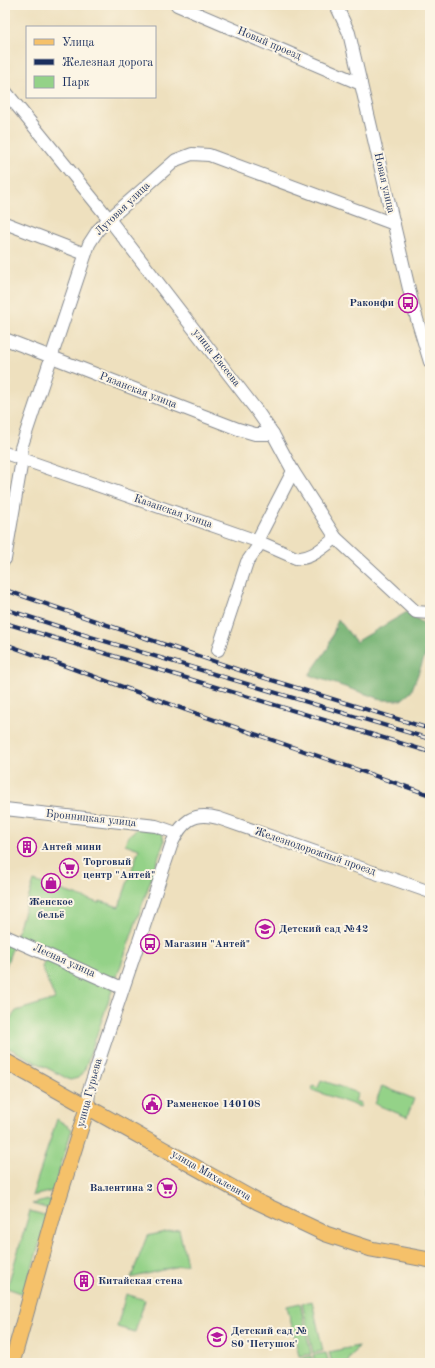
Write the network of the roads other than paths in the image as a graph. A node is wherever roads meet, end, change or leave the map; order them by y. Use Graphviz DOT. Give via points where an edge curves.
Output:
graph roads {
  1 [pos="177,5"];
  2 [pos="336,5"];
  3 [pos="362,84"];
  4 [pos="5,91"];
  5 [pos="109,219"];
  6 [pos="5,223"];
  7 [pos="394,224"];
  8 [pos="85,254"];
  9 [pos="5,339"];
  10 [pos="51,357"];
  11 [pos="430,362"];
  12 [pos="273,434"];
  13 [pos="5,453"];
  14 [pos="22,460"];
  15 [pos="293,472"];
  16 [pos="336,538"];
  17 [pos="257,541"];
  18 [pos="5,559"];
  19 [pos="430,613"];
  20 [pos="218,650"];
  21 [pos="5,810"];
  22 [pos="200,816"];
  23 [pos="176,833"];
  24 [pos="430,892"];
  25 [pos="5,936"];
  26 [pos="122,988"];
  27 [pos="5,1061"];
  28 [pos="88,1105"];
  29 [pos="430,1260"];
  30 [pos="12,1363"];
  1 -- 3 [label="street, Новый проезд"];
  2 -- 3 [label="street, Новая улица" via="349,33"];
  3 -- 7 [label="street, Новая улица"];
  4 -- 5 [label="street, улица Евсеева"];
  5 -- 7 [label="street, Луговая улица" via="176,160 198,153"];
  5 -- 8 [label="street, Луговая улица" via="98,230"];
  5 -- 12 [label="street, улица Евсеева"];
  6 -- 8 [label="street"];
  7 -- 11 [label="street, Новая улица" via="413,306"];
  8 -- 10 [label="street, Луговая улица"];
  9 -- 10 [label="street, Рязанская улица"];
  10 -- 12 [label="street, Рязанская улица" via="243,431"];
  10 -- 14 [label="street, Луговая улица" via="21,448"];
  12 -- 15 [label="street, улица Евсеева"];
  13 -- 14 [label="street, Казанская улица"];
  14 -- 17 [label="street, Казанская улица"];
  14 -- 18 [label="street, Луговая улица"];
  15 -- 16 [label="street, улица Евсеева"];
  15 -- 17 [label="street"];
  16 -- 17 [label="street, Казанская улица" via="302,559 288,556"];
  16 -- 19 [label="street, улица Евсеева" via="416,612"];
  17 -- 20 [label="street" via="259,545 247,562"];
  21 -- 23 [label="street, Бронницкая улица" via="156,826"];
  22 -- 23 [label="street, улица Гурьева" via="187,821"];
  22 -- 24 [label="street, Железнодорожный проезд" via="218,818"];
  23 -- 26 [label="street, улица Гурьева"];
  25 -- 26 [label="street, Лесная улица"];
  26 -- 28 [label="street, улица Гурьева" via="88,1090"];
  27 -- 28 [label="main road, улица Михалевича"];
  28 -- 29 [label="main road, улица Михалевича" via="258,1202 326,1234 371,1249"];
  28 -- 30 [label="main road, улица Гурьева" via="54,1213"];
}
